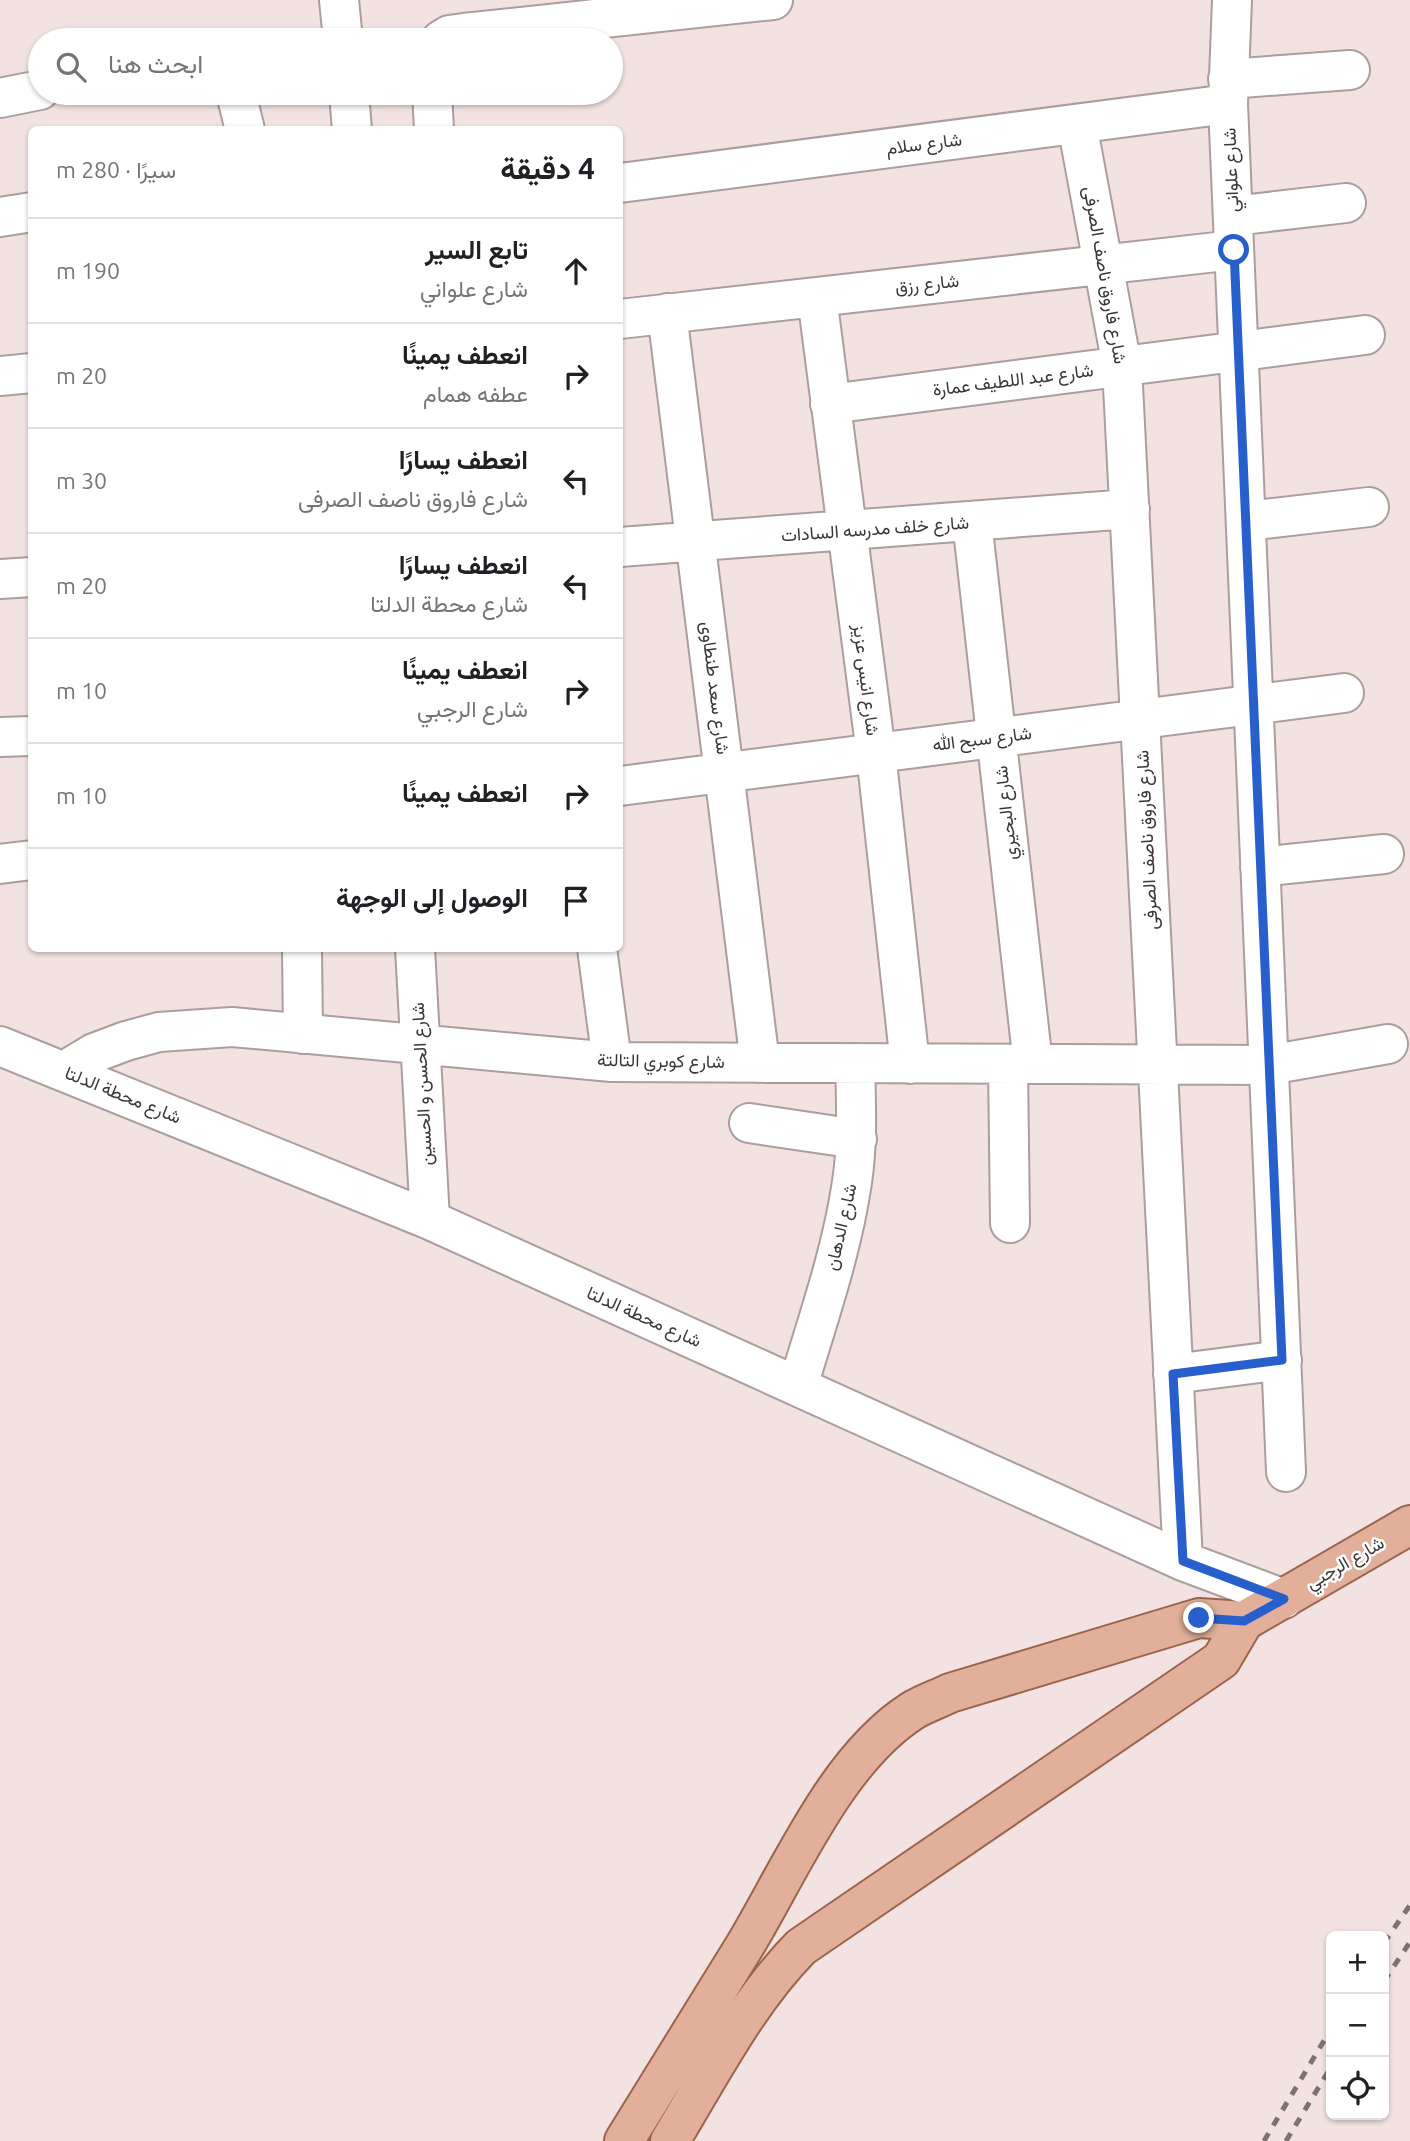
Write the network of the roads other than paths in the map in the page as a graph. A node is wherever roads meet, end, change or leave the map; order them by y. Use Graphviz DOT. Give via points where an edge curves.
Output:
graph roads {
  1 [pos="339,0"];
  2 [pos="773,0"];
  3 [pos="1232,0"];
  4 [pos="342,28"];
  5 [pos="511,28"];
  6 [pos="1350,70"];
  7 [pos="28,92"];
  8 [pos="1228,92"];
  9 [pos="0,98"];
  10 [pos="239,105"];
  11 [pos="350,105"];
  12 [pos="433,105"];
  13 [pos="1077,124"];
  14 [pos="243,126"];
  15 [pos="352,126"];
  16 [pos="434,126"];
  17 [pos="623,183"];
  18 [pos="1346,203"];
  19 [pos="28,213"];
  20 [pos="0,217"];
  21 [pos="1233,233"];
  22 [pos="1103,264"];
  23 [pos="817,297"];
  24 [pos="667,313"];
  25 [pos="623,319"];
  26 [pos="1365,335"];
  27 [pos="1238,351"];
  28 [pos="1122,366"];
  29 [pos="28,373"];
  30 [pos="0,376"];
  31 [pos="830,404"];
  32 [pos="1369,507"];
  33 [pos="1130,509"];
  34 [pos="972,521"];
  35 [pos="1246,521"];
  36 [pos="847,531"];
  37 [pos="696,542"];
  38 [pos="623,547"];
  39 [pos="28,577"];
  40 [pos="0,579"];
  41 [pos="1344,693"];
  42 [pos="1253,705"];
  43 [pos="1140,719"];
  44 [pos="28,736"];
  45 [pos="0,737"];
  46 [pos="998,737"];
  47 [pos="876,752"];
  48 [pos="725,772"];
  49 [pos="623,786"];
  50 [pos="1384,854"];
  51 [pos="28,860"];
  52 [pos="0,864"];
  53 [pos="1261,867"];
  54 [pos="302,952"];
  55 [pos="415,952"];
  56 [pos="598,952"];
  57 [pos="303,1034"];
  58 [pos="1388,1044"];
  59 [pos="419,1045"];
  60 [pos="0,1046"];
  61 [pos="612,1062"];
  62 [pos="760,1063"];
  63 [pos="855,1063"];
  64 [pos="910,1063"];
  65 [pos="1021,1064"];
  66 [pos="1158,1064"];
  67 [pos="1269,1065"];
  68 [pos="64,1071"];
  69 [pos="749,1123"];
  70 [pos="857,1139"];
  71 [pos="430,1220"];
  72 [pos="1010,1223"];
  73 [pos="1282,1360"];
  74 [pos="1173,1374"];
  75 [pos="799,1386"];
  76 [pos="1286,1472"];
  77 [pos="1410,1525"];
  78 [pos="1183,1561"];
  79 [pos="1284,1599"];
  80 [pos="1244,1621"];
  81 [pos="770,1898"];
  82 [pos="801,1947"];
  83 [pos="624,2141"];
  84 [pos="670,2141"];
  1 -- 4 [label="street"];
  2 -- 5 [label="street"];
  3 -- 8 [label="street, شارع علواني"];
  6 -- 8 [label="street, شارع سلام"];
  7 -- 9 [label="street"];
  8 -- 13 [label="street, شارع سلام"];
  8 -- 21 [label="street, شارع علواني"];
  10 -- 14 [label="street"];
  11 -- 15 [label="street"];
  12 -- 16 [label="street"];
  13 -- 17 [label="street, شارع سلام"];
  13 -- 22 [label="street, شارع فاروق ناصف الصرفى"];
  18 -- 21 [label="street, شارع رزق"];
  19 -- 20 [label="street"];
  21 -- 22 [label="street, شارع رزق"];
  21 -- 27 [label="street, شارع علواني"];
  22 -- 23 [label="street, شارع رزق"];
  22 -- 28 [label="street, شارع فاروق ناصف الصرفى"];
  23 -- 24 [label="street, شارع رزق"];
  23 -- 31 [label="street, شارع انيس عزيز"];
  24 -- 25 [label="street, شارع رزق"];
  24 -- 37 [label="street, شارع سعد طنطاوى"];
  26 -- 27 [label="street, شارع عبد اللطيف عمارة"];
  27 -- 28 [label="street, شارع عبد اللطيف عمارة"];
  27 -- 35 [label="street, شارع علواني"];
  28 -- 31 [label="street, شارع عبد اللطيف عمارة"];
  28 -- 33 [label="street, شارع فاروق ناصف الصرفى"];
  29 -- 30 [label="street"];
  31 -- 36 [label="street, شارع انيس عزيز"];
  32 -- 35 [label="street"];
  33 -- 34 [label="street, شارع خلف مدرسه السادات"];
  33 -- 43 [label="street, شارع فاروق ناصف الصرفى"];
  34 -- 36 [label="street, شارع خلف مدرسه السادات"];
  34 -- 46 [label="street, شارع البحيري"];
  35 -- 42 [label="street, شارع علواني"];
  36 -- 37 [label="street, شارع خلف مدرسه السادات"];
  36 -- 47 [label="street, شارع انيس عزيز"];
  37 -- 38 [label="street, شارع خلف مدرسه السادات"];
  37 -- 48 [label="street, شارع سعد طنطاوى"];
  39 -- 40 [label="street"];
  41 -- 42 [label="street, شارع سبح الله"];
  42 -- 43 [label="street, شارع سبح الله"];
  42 -- 53 [label="street, شارع علواني"];
  43 -- 46 [label="street, شارع سبح الله"];
  43 -- 66 [label="street, شارع فاروق ناصف الصرفى"];
  44 -- 45 [label="street"];
  46 -- 47 [label="street, شارع سبح الله"];
  46 -- 65 [label="street, شارع البحيري"];
  47 -- 48 [label="street, شارع سبح الله"];
  47 -- 64 [label="street, شارع انيس عزيز"];
  48 -- 49 [label="street, شارع سبح الله"];
  48 -- 62 [label="street, شارع سعد طنطاوى"];
  50 -- 53 [label="street"];
  51 -- 52 [label="street"];
  53 -- 67 [label="street, شارع علواني"];
  54 -- 57 [label="street"];
  55 -- 59 [label="street, شارع الحسن و الحسين"];
  56 -- 61 [label="street"];
  57 -- 59 [label="street, شارع كوبري التالتة"];
  57 -- 68 [label="street, شارع كوبري التالتة" via="232,1027 159,1032 104,1049"];
  58 -- 67 [label="street, شارع كوبري التالتة"];
  59 -- 61 [label="street, شارع كوبري التالتة"];
  59 -- 71 [label="street, شارع الحسن و الحسين"];
  60 -- 68 [label="street, شارع محطة الدلتا"];
  61 -- 62 [label="street, شارع كوبري التالتة"];
  62 -- 63 [label="street, شارع كوبري التالتة"];
  63 -- 64 [label="street, شارع كوبري التالتة"];
  63 -- 70 [label="street, شارع الدهان"];
  64 -- 65 [label="street, شارع كوبري التالتة"];
  65 -- 66 [label="street, شارع كوبري التالتة"];
  65 -- 72 [label="street, شارع البحيري"];
  66 -- 67 [label="street, شارع كوبري التالتة"];
  66 -- 74 [label="street, شارع فاروق ناصف الصرفى"];
  67 -- 73 [label="street, شارع علواني"];
  68 -- 71 [label="street, شارع محطة الدلتا"];
  69 -- 70 [label="street"];
  70 -- 75 [label="street, شارع الدهان" via="845,1222"];
  71 -- 75 [label="street, شارع محطة الدلتا"];
  73 -- 74 [label="street"];
  73 -- 76 [label="street, شارع علواني"];
  74 -- 78 [label="street, شارع فاروق ناصف الصرفى"];
  75 -- 78 [label="street, شارع محطة الدلتا"];
  77 -- 79 [label="main road, شارع الرجبي"];
  78 -- 79 [label="street, شارع محطة الدلتا"];
  79 -- 80 [label="main road, شارع الرجبي"];
  80 -- 81 [label="main road" via="1199,1618 950,1693 912,1711 845,1774"];
  80 -- 82 [label="main road" via="1221,1660"];
  81 -- 82 [label="main road"];
  81 -- 83 [label="main road"];
  82 -- 84 [label="main road" via="759,1996"];
}
